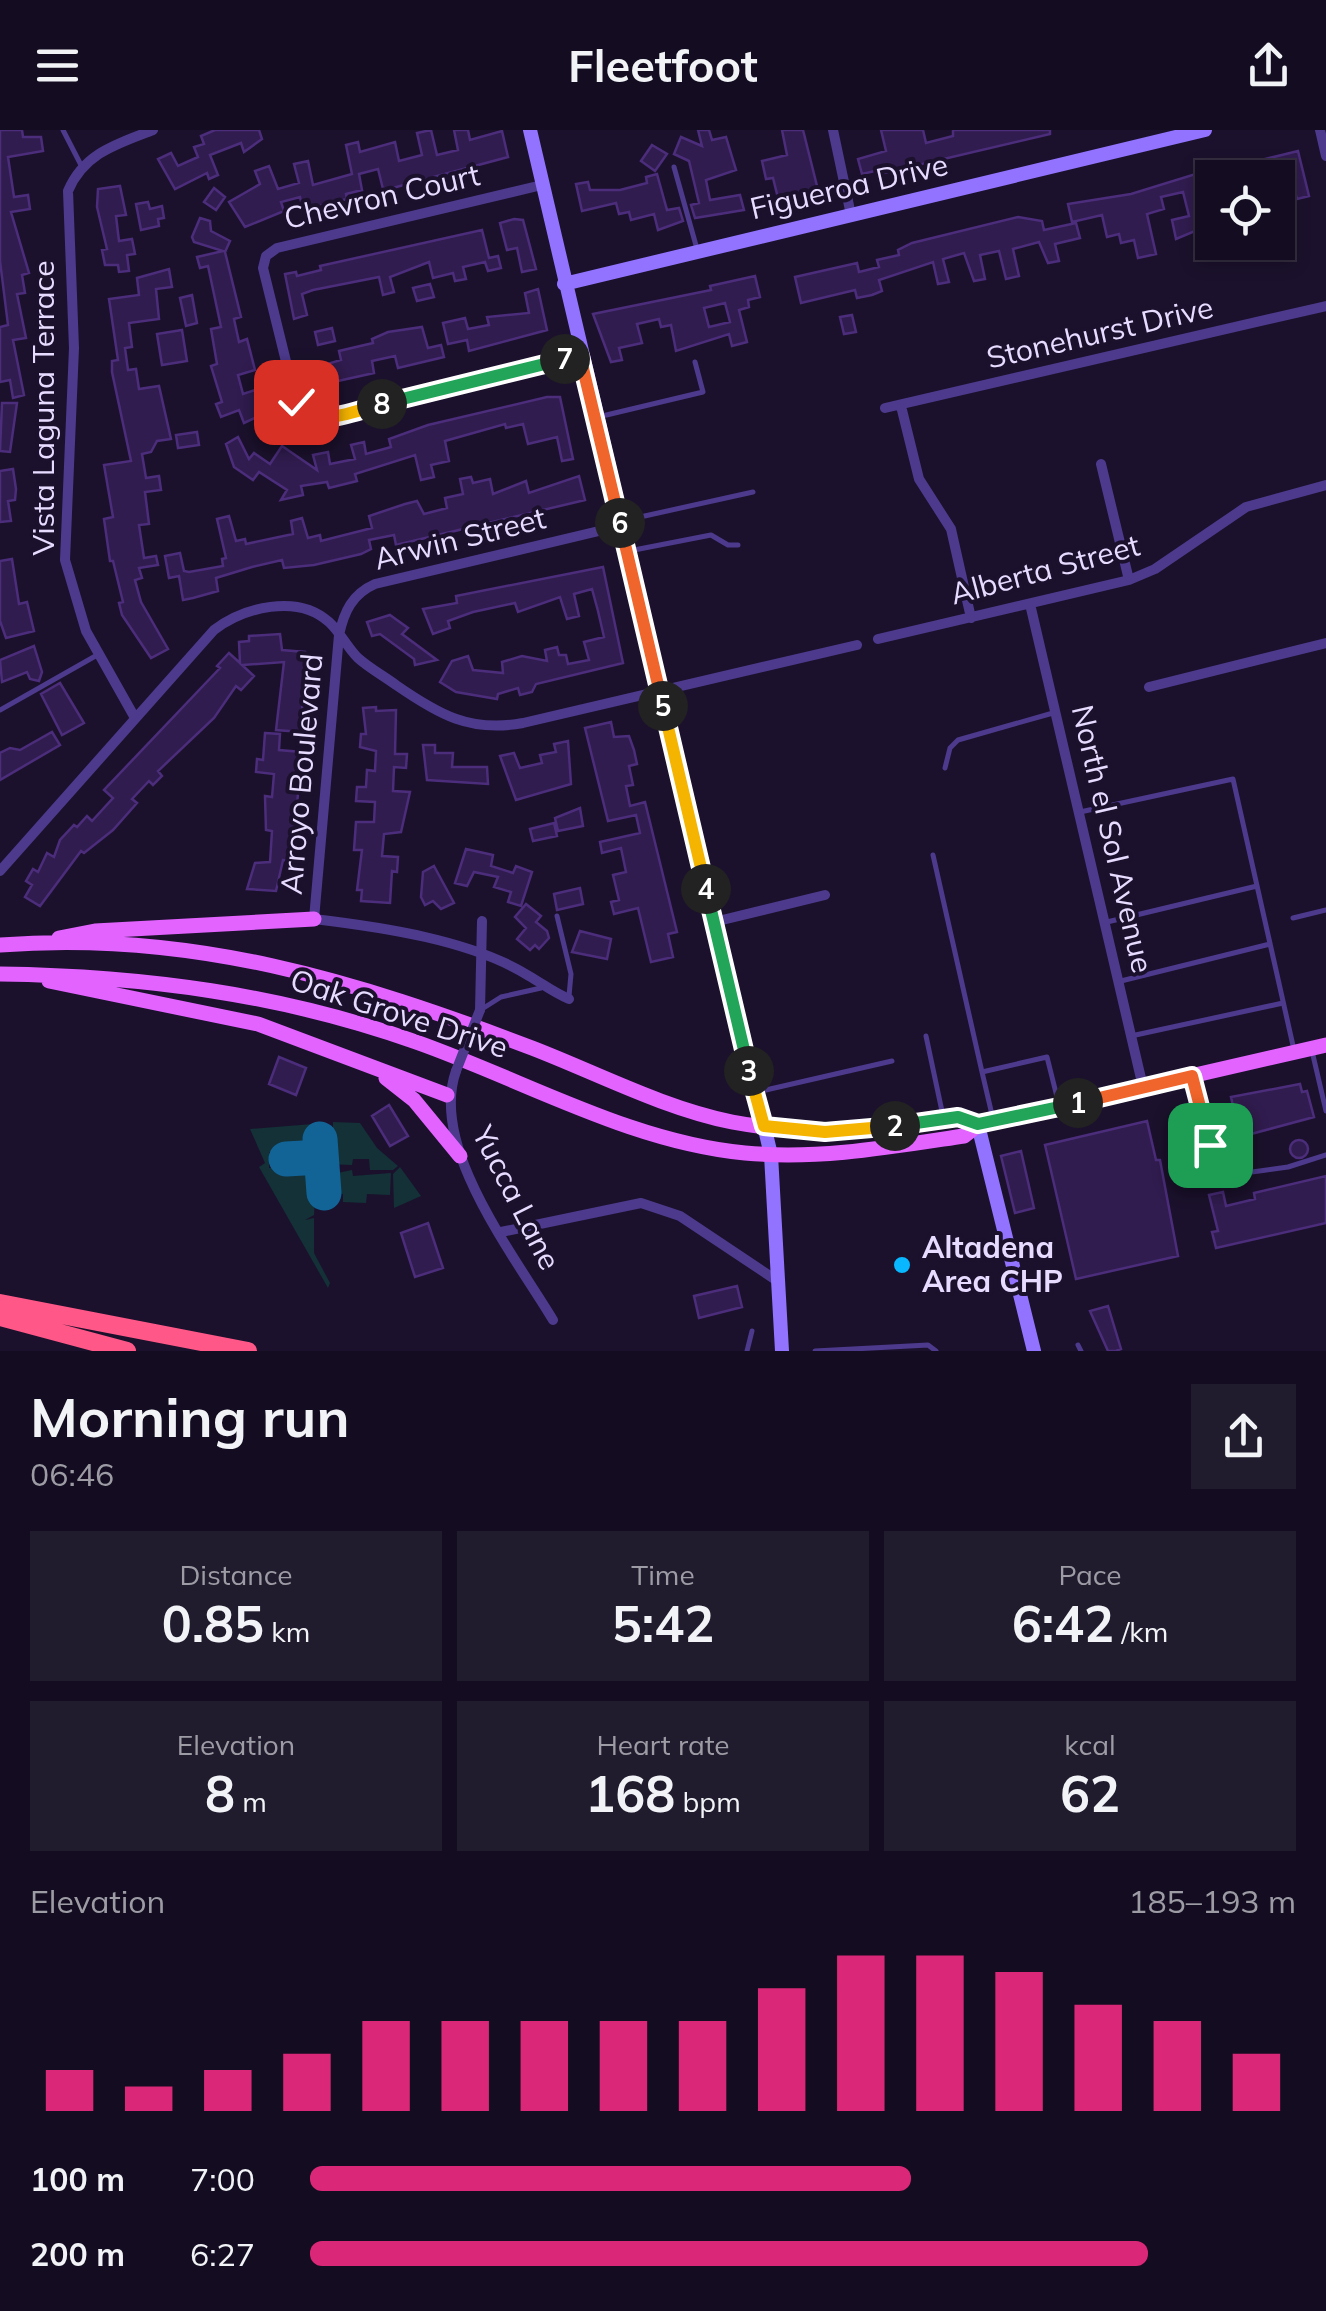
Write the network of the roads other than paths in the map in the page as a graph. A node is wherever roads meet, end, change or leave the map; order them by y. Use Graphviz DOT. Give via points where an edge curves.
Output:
graph roads {
  1 [pos="63,130"];
  2 [pos="153,130"];
  3 [pos="530,130"];
  4 [pos="833,130"];
  5 [pos="1206,130"];
  6 [pos="1320,130"];
  7 [pos="1326,156"];
  8 [pos="82,167"];
  9 [pos="674,167"];
  10 [pos="542,185"];
  11 [pos="852,215"];
  12 [pos="698,252"];
  13 [pos="564,284"];
  14 [pos="1326,306"];
  15 [pos="580,356"];
  16 [pos="696,362"];
  17 [pos="901,406"];
  18 [pos="885,408"];
  19 [pos="595,418"];
  20 [pos="1100,464"];
  21 [pos="1326,485"];
  22 [pos="753,492"];
  23 [pos="620,524"];
  24 [pos="738,544"];
  25 [pos="626,551"];
  26 [pos="1129,580"];
  27 [pos="1030,604"];
  28 [pos="970,618"];
  29 [pos="340,635"];
  30 [pos="878,639"];
  31 [pos="1326,643"];
  32 [pos="857,645"];
  33 [pos="99,654"];
  34 [pos="1149,687"];
  35 [pos="659,692"];
  36 [pos="0,710"];
  37 [pos="1056,713"];
  38 [pos="135,718"];
  39 [pos="945,768"];
  40 [pos="1080,812"];
  41 [pos="933,855"];
  42 [pos="0,871"];
  43 [pos="1256,886"];
  44 [pos="825,895"];
  45 [pos="1326,910"];
  46 [pos="557,916"];
  47 [pos="314,918"];
  48 [pos="1293,918"];
  49 [pos="482,921"];
  50 [pos="713,922"];
  51 [pos="1107,922"];
  52 [pos="36,942"];
  53 [pos="1270,944"];
  54 [pos="0,945"];
  55 [pos="480,956"];
  56 [pos="0,974"];
  57 [pos="20,974"];
  58 [pos="1121,981"];
  59 [pos="542,988"];
  60 [pos="569,999"];
  61 [pos="1283,1003"];
  62 [pos="480,1010"];
  63 [pos="926,1036"];
  64 [pos="1131,1036"];
  65 [pos="1319,1047"];
  66 [pos="1294,1052"];
  67 [pos="892,1061"];
  68 [pos="375,1069"];
  69 [pos="982,1072"];
  70 [pos="1192,1076"];
  71 [pos="1143,1087"];
  72 [pos="754,1093"];
  73 [pos="448,1095"];
  74 [pos="1059,1107"];
  75 [pos="1326,1111"];
  76 [pos="944,1119"];
  77 [pos="986,1123"];
  78 [pos="764,1126"];
  79 [pos="771,1154"];
  80 [pos="1326,1155"];
  81 [pos="460,1156"];
  82 [pos="501,1232"];
  83 [pos="780,1283"];
  84 [pos="0,1303"];
  85 [pos="0,1317"];
  86 [pos="553,1320"];
  87 [pos="752,1330"];
  88 [pos="127,1351"];
  89 [pos="248,1351"];
  90 [pos="747,1351"];
  91 [pos="782,1351"];
  92 [pos="815,1351"];
  93 [pos="851,1351"];
  94 [pos="936,1351"];
  95 [pos="1034,1351"];
  1 -- 8 [label="lane"];
  2 -- 8 [label="street" via="98,152"];
  3 -- 10 [label="street"];
  4 -- 11 [label="street"];
  5 -- 11 [label="street, Figueroa Drive"];
  6 -- 7 [label="street"];
  8 -- 33 [label="street, Vista Laguna Terrace" via="68,191 74,381 65,560"];
  9 -- 12 [label="lane"];
  10 -- 13 [label="street"];
  10 -- 15 [label="street, Chevron Court" via="276,248 263,268 296,402 317,420"];
  11 -- 12 [label="street, Figueroa Drive"];
  12 -- 13 [label="street, Figueroa Drive"];
  13 -- 15 [label="street"];
  14 -- 17 [label="street, Stonehurst Drive"];
  15 -- 19 [label="street"];
  16 -- 19 [label="lane" via="702,392"];
  17 -- 18 [label="street, Stonehurst Drive"];
  17 -- 28 [label="street" via="919,479 950,529"];
  19 -- 23 [label="street"];
  20 -- 26 [label="street"];
  21 -- 26 [label="street, Alberta Street" via="1246,507"];
  22 -- 23 [label="lane"];
  23 -- 25 [label="street"];
  23 -- 29 [label="street, Arwin Street" via="375,584 344,612"];
  24 -- 25 [label="lane" via="728,546 711,535"];
  25 -- 35 [label="street"];
  26 -- 27 [label="street, Alberta Street"];
  27 -- 28 [label="street, Alberta Street"];
  27 -- 37 [label="street, North el Sol Avenue"];
  28 -- 30 [label="street, Alberta Street"];
  29 -- 35 [label="street" via="360,660 434,711 474,726 513,725"];
  29 -- 38 [label="street" via="317,614 298,609 232,617"];
  29 -- 47 [label="street, Arroyo Boulevard"];
  31 -- 34 [label="street"];
  32 -- 35 [label="street"];
  33 -- 36 [label="lane"];
  33 -- 38 [label="street, Vista Laguna Terrace"];
  35 -- 50 [label="street"];
  37 -- 39 [label="lane" via="958,740"];
  37 -- 40 [label="street, North el Sol Avenue"];
  38 -- 42 [label="street"];
  40 -- 43 [label="lane" via="1233,779"];
  40 -- 51 [label="street, North el Sol Avenue"];
  41 -- 69 [label="lane"];
  43 -- 51 [label="lane"];
  43 -- 53 [label="lane"];
  44 -- 50 [label="street"];
  45 -- 48 [label="lane"];
  46 -- 60 [label="lane" via="571,974"];
  47 -- 52 [label="main road" via="95,931"];
  47 -- 55 [label="street"];
  49 -- 55 [label="street, Yucca Lane"];
  50 -- 72 [label="street"];
  51 -- 58 [label="street, North el Sol Avenue"];
  52 -- 54 [label="main road, Oak Grove Drive"];
  52 -- 78 [label="main road, Oak Grove Drive" via="184,950 301,970 397,996 679,1106"];
  53 -- 58 [label="lane"];
  53 -- 61 [label="lane"];
  55 -- 59 [label="street" via="530,976"];
  55 -- 62 [label="street, Yucca Lane"];
  56 -- 57 [label="main road, Oak Grove Drive"];
  57 -- 68 [label="main road" via="213,1012"];
  57 -- 79 [label="main road, Oak Grove Drive" via="97,975 260,998 417,1042 650,1131"];
  58 -- 64 [label="street, North el Sol Avenue"];
  59 -- 60 [label="street"];
  59 -- 62 [label="lane" via="500,997"];
  61 -- 64 [label="lane"];
  61 -- 66 [label="lane"];
  62 -- 73 [label="street, Yucca Lane, bridge"];
  63 -- 76 [label="lane"];
  64 -- 71 [label="street, North el Sol Avenue"];
  65 -- 66 [label="main road"];
  65 -- 75 [label="lane"];
  66 -- 70 [label="main road"];
  67 -- 72 [label="lane"];
  68 -- 73 [label="main road"];
  68 -- 81 [label="main road" via="414,1100"];
  69 -- 74 [label="lane" via="1047,1057"];
  69 -- 77 [label="lane"];
  70 -- 71 [label="main road"];
  70 -- 80 [label="lane" via="1218,1170 1232,1177"];
  71 -- 74 [label="main road"];
  72 -- 78 [label="street"];
  73 -- 81 [label="street, Yucca Lane"];
  74 -- 77 [label="main road"];
  76 -- 77 [label="main road, Oak Grove Drive"];
  76 -- 78 [label="main road, Oak Grove Drive" via="825,1132"];
  77 -- 79 [label="main road, Oak Grove Drive" via="964,1136 925,1142 804,1157"];
  77 -- 95 [label="street"];
  78 -- 79 [label="street"];
  79 -- 83 [label="street"];
  81 -- 82 [label="street, Yucca Lane"];
  82 -- 83 [label="street" via="641,1204 680,1216"];
  82 -- 86 [label="street, Yucca Lane"];
  83 -- 91 [label="street"];
  84 -- 89 [label="highway"];
  85 -- 88 [label="highway"];
  87 -- 90 [label="lane"];
  92 -- 93 [label="lane"];
  93 -- 94 [label="lane" via="928,1345"];
}
